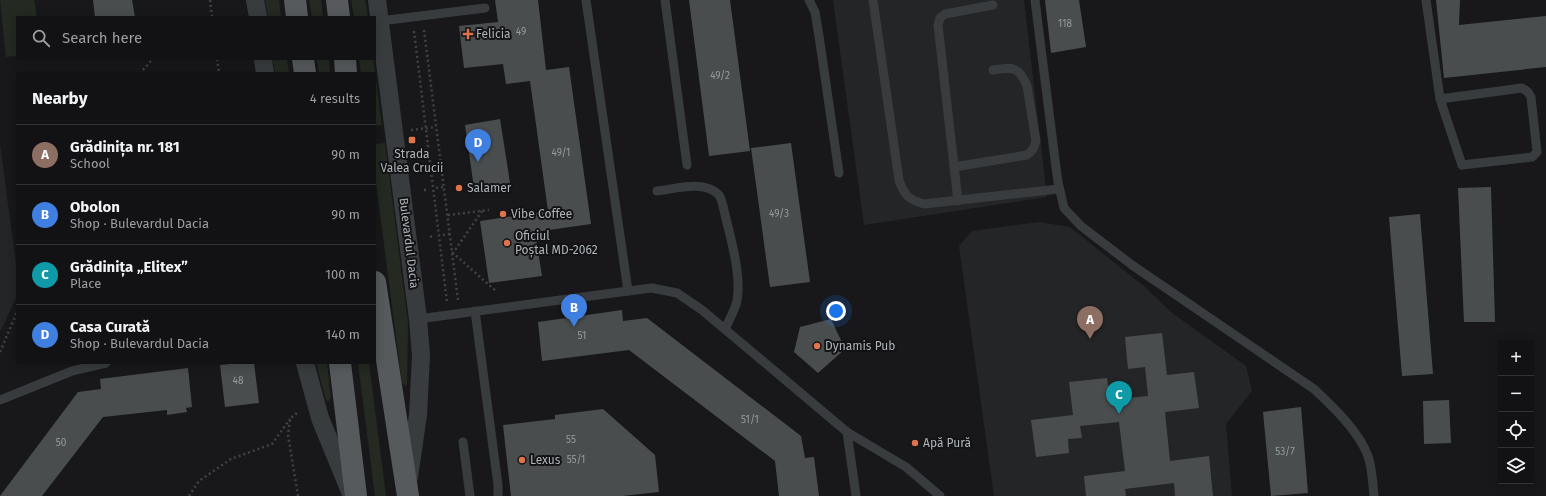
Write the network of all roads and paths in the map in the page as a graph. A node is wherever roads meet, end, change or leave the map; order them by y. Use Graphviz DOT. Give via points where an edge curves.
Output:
graph roads {
  1 [pos="210,0"];
  2 [pos="255,0"];
  3 [pos="294,0"];
  4 [pos="337,0"];
  5 [pos="377,0"];
  6 [pos="586,0"];
  7 [pos="665,0"];
  8 [pos="809,0"];
  9 [pos="873,0"];
  10 [pos="1035,0"];
  11 [pos="1426,0"];
  12 [pos="993,5"];
  13 [pos="485,8"];
  14 [pos="422,15"];
  15 [pos="212,16"];
  16 [pos="258,16"];
  17 [pos="297,16"];
  18 [pos="339,16"];
  19 [pos="412,17"];
  20 [pos="380,21"];
  21 [pos="217,60"];
  22 [pos="263,60"];
  23 [pos="303,60"];
  24 [pos="345,60"];
  25 [pos="151,61"];
  26 [pos="143,70"];
  27 [pos="993,70"];
  28 [pos="218,72"];
  29 [pos="265,72"];
  30 [pos="305,72"];
  31 [pos="346,72"];
  32 [pos="1440,99"];
  33 [pos="687,165"];
  34 [pos="954,167"];
  35 [pos="839,173"];
  36 [pos="444,187"];
  37 [pos="436,188"];
  38 [pos="1059,189"];
  39 [pos="424,190"];
  40 [pos="428,190"];
  41 [pos="657,191"];
  42 [pos="958,201"];
  43 [pos="489,210"];
  44 [pos="482,211"];
  45 [pos="448,215"];
  46 [pos="450,234"];
  47 [pos="443,235"];
  48 [pos="434,236"];
  49 [pos="430,237"];
  50 [pos="452,253"];
  51 [pos="376,288"];
  52 [pos="628,290"];
  53 [pos="497,292"];
  54 [pos="475,311"];
  55 [pos="460,313"];
  56 [pos="16,314"];
  57 [pos="448,314"];
  58 [pos="418,319"];
  59 [pos="725,329"];
  60 [pos="0,352"];
  61 [pos="102,364"];
  62 [pos="305,364"];
  63 [pos="340,364"];
  64 [pos="0,400"];
  65 [pos="304,406"];
  66 [pos="290,418"];
  67 [pos="847,432"];
  68 [pos="463,442"];
  69 [pos="408,492"];
  70 [pos="189,496"];
  71 [pos="298,496"];
  72 [pos="352,496"];
  73 [pos="356,496"];
  74 [pos="470,496"];
  75 [pos="498,496"];
  76 [pos="856,496"];
  77 [pos="940,496"];
  78 [pos="1374,496"];
  1 -- 15 [label="path"];
  2 -- 16 [label="street"];
  3 -- 17 [label="main road"];
  4 -- 18 [label="main road"];
  5 -- 20 [label="street, Bulevardul Dacia"];
  6 -- 52 [label="lane"];
  7 -- 33 [label="lane"];
  8 -- 35 [label="lane" via="815,12"];
  9 -- 42 [label="lane" via="902,189 914,201 924,204"];
  10 -- 38 [label="lane"];
  11 -- 32 [label="lane"];
  12 -- 34 [label="lane" via="945,14 940,18 938,25"];
  13 -- 14 [label="lane"];
  14 -- 19 [label="lane"];
  14 -- 36 [label="path"];
  19 -- 20 [label="lane"];
  19 -- 57 [label="path"];
  20 -- 58 [label="street, Bulevardul Dacia"];
  21 -- 28 [label="path"];
  22 -- 29 [label="street"];
  23 -- 30 [label="main road"];
  24 -- 31 [label="main road"];
  25 -- 26 [label="path"];
  27 -- 34 [label="lane" via="1010,67 1016,69 1024,79 1036,141 1034,147 1027,155"];
  32 -- 32 [label="lane" via="1462,165 1532,157 1537,152 1531,97 1522,88"];
  34 -- 42 [label="lane"];
  36 -- 37 [label="path"];
  36 -- 45 [label="path"];
  38 -- 42 [label="lane"];
  38 -- 78 [label="lane" via="1064,208 1081,226 1132,265 1314,389 1337,411 1354,431 1368,456"];
  39 -- 40 [label="path"];
  41 -- 59 [label="lane" via="700,186 719,195 738,286 737,302"];
  43 -- 44 [label="path"];
  44 -- 45 [label="path"];
  44 -- 50 [label="path"];
  45 -- 46 [label="path"];
  46 -- 47 [label="path"];
  46 -- 50 [label="path"];
  48 -- 49 [label="path"];
  50 -- 53 [label="path"];
  50 -- 55 [label="path"];
  51 -- 69 [label="main road, Bulevardul Dacia"];
  52 -- 54 [label="lane"];
  52 -- 59 [label="lane" via="652,288 677,293"];
  54 -- 55 [label="lane"];
  54 -- 75 [label="lane"];
  55 -- 57 [label="lane"];
  56 -- 60 [label="path"];
  57 -- 58 [label="lane"];
  58 -- 69 [label="street, Bulevardul Dacia" via="421,355 418,415"];
  59 -- 67 [label="lane"];
  61 -- 64 [label="lane" via="72,371"];
  62 -- 72 [label="street" via="320,418"];
  63 -- 73 [label="main road"];
  65 -- 66 [label="path"];
  66 -- 70 [label="path" via="272,444 231,459 199,481"];
  66 -- 71 [label="path" via="288,435"];
  67 -- 76 [label="lane"];
  67 -- 77 [label="lane" via="906,467"];
  68 -- 74 [label="lane"];
}
